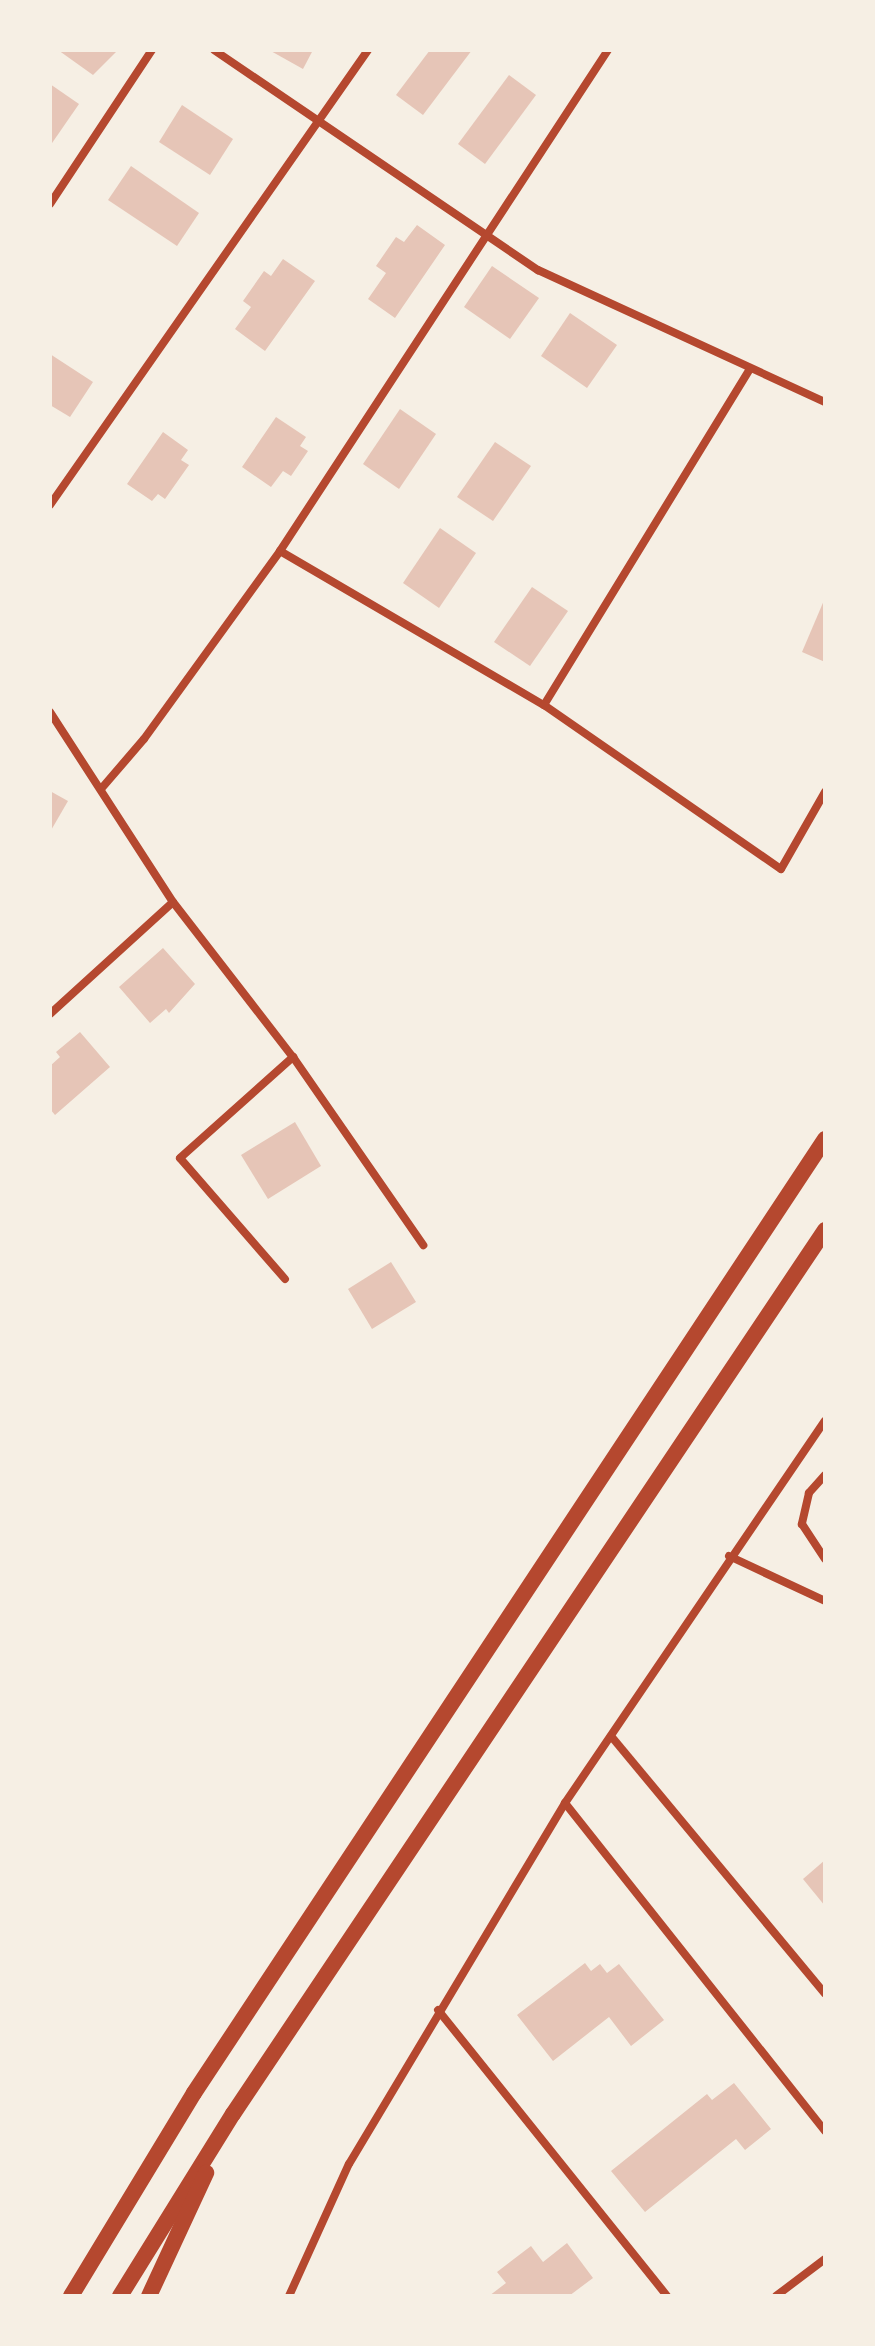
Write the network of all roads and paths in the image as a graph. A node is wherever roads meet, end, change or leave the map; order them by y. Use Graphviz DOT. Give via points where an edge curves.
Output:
graph roads {
  1 [pos="152,50"];
  2 [pos="214,50"];
  3 [pos="368,50"];
  4 [pos="608,50"];
  5 [pos="320,120"];
  6 [pos="50,204"];
  7 [pos="486,239"];
  8 [pos="749,370"];
  9 [pos="825,402"];
  10 [pos="50,505"];
  11 [pos="280,551"];
  12 [pos="544,705"];
  13 [pos="50,712"];
  14 [pos="101,789"];
  15 [pos="825,792"];
  16 [pos="173,902"];
  17 [pos="50,1014"];
  18 [pos="293,1057"];
  19 [pos="825,1139"];
  20 [pos="825,1230"];
  21 [pos="423,1245"];
  22 [pos="285,1279"];
  23 [pos="825,1421"];
  24 [pos="825,1475"];
  25 [pos="729,1556"];
  26 [pos="825,1559"];
  27 [pos="825,1601"];
  28 [pos="611,1736"];
  29 [pos="565,1803"];
  30 [pos="825,1994"];
  31 [pos="438,2010"];
  32 [pos="233,2114"];
  33 [pos="825,2131"];
  34 [pos="825,2259"];
  35 [pos="71,2296"];
  36 [pos="120,2296"];
  37 [pos="149,2296"];
  38 [pos="289,2296"];
  39 [pos="667,2296"];
  40 [pos="776,2296"];
  1 -- 6 [label="street"];
  2 -- 5 [label="street"];
  3 -- 5 [label="street"];
  4 -- 7 [label="street"];
  5 -- 7 [label="street"];
  5 -- 10 [label="street"];
  7 -- 8 [label="street" via="538,270"];
  7 -- 11 [label="street"];
  8 -- 9 [label="street"];
  8 -- 12 [label="street"];
  11 -- 12 [label="street"];
  11 -- 14 [label="street" via="144,739"];
  12 -- 15 [label="street" via="781,869"];
  13 -- 14 [label="street"];
  14 -- 16 [label="street"];
  16 -- 17 [label="street"];
  16 -- 18 [label="street"];
  18 -- 21 [label="street"];
  18 -- 22 [label="street" via="180,1158"];
  19 -- 35 [label="highway" via="194,2093"];
  20 -- 32 [label="highway"];
  23 -- 25 [label="street"];
  24 -- 26 [label="street" via="809,1493 802,1524"];
  25 -- 27 [label="street"];
  25 -- 28 [label="street"];
  28 -- 29 [label="street"];
  28 -- 30 [label="street"];
  29 -- 31 [label="street"];
  29 -- 33 [label="street"];
  31 -- 38 [label="street" via="349,2164"];
  31 -- 39 [label="street"];
  32 -- 36 [label="highway"];
  32 -- 37 [label="highway"];
  34 -- 40 [label="street"];
}
